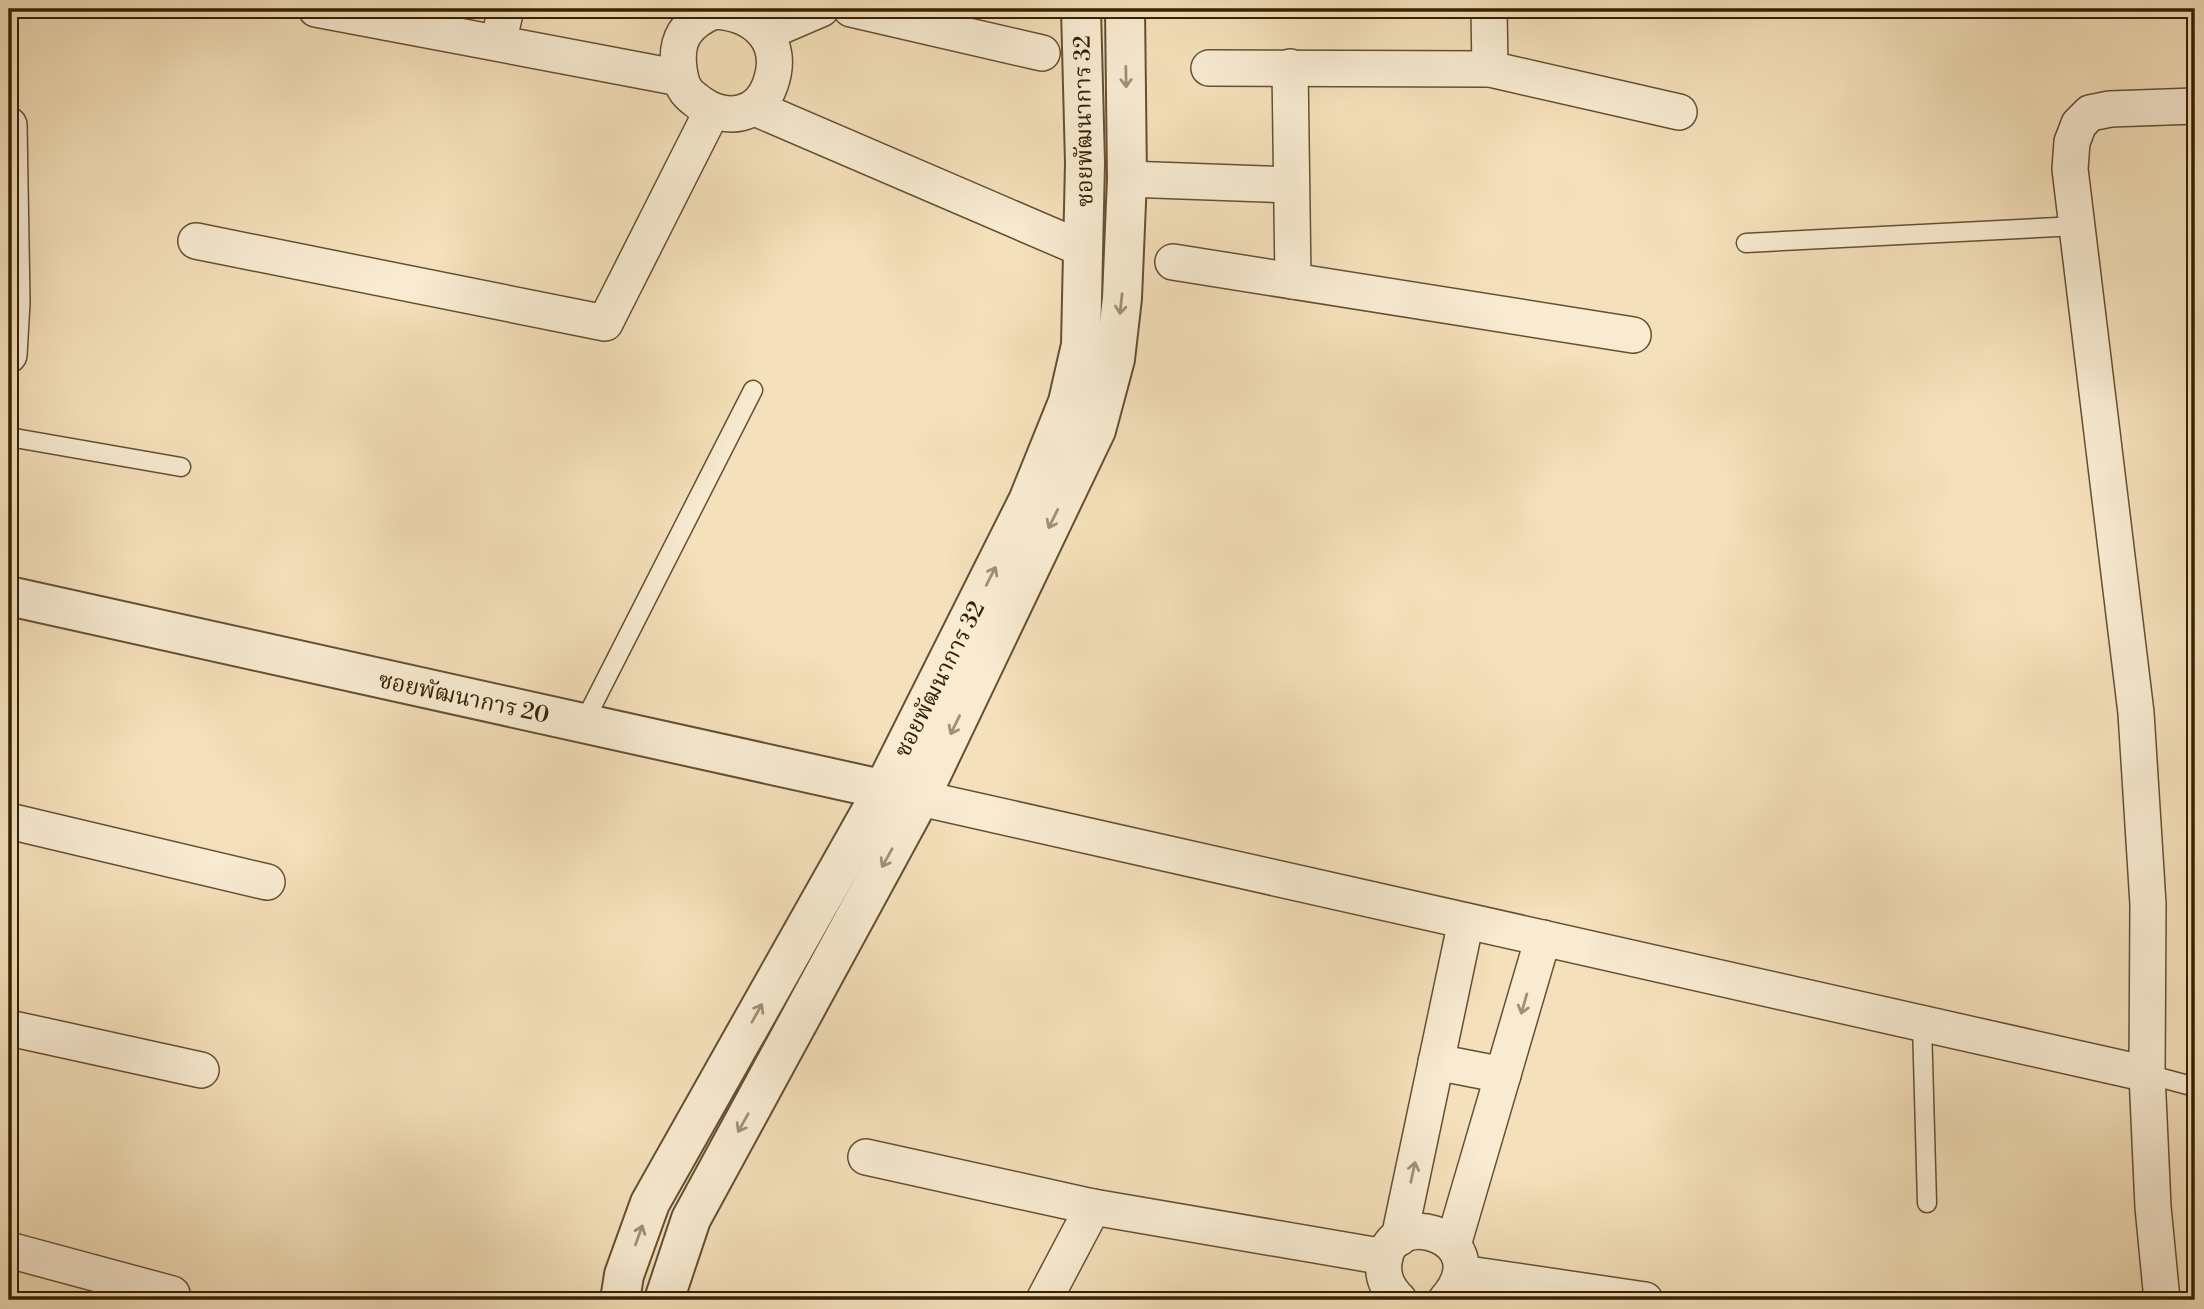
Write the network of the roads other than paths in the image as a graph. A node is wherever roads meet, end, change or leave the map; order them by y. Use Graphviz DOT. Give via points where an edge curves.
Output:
graph roads {
  1 [pos="316,9"];
  2 [pos="506,9"];
  3 [pos="821,9"];
  4 [pos="851,9"];
  5 [pos="1081,9"];
  6 [pos="1125,9"];
  7 [pos="1489,9"];
  8 [pos="765,33"];
  9 [pos="499,43"];
  10 [pos="1042,53"];
  11 [pos="1290,67"];
  12 [pos="1209,68"];
  13 [pos="1490,69"];
  14 [pos="680,78"];
  15 [pos="2195,106"];
  16 [pos="755,108"];
  17 [pos="712,111"];
  18 [pos="1679,112"];
  19 [pos="9,125"];
  20 [pos="1127,179"];
  21 [pos="1291,186"];
  22 [pos="2077,226"];
  23 [pos="196,241"];
  24 [pos="1746,243"];
  25 [pos="1083,249"];
  26 [pos="1173,262"];
  27 [pos="1293,281"];
  28 [pos="1633,335"];
  29 [pos="9,355"];
  30 [pos="753,390"];
  31 [pos="9,437"];
  32 [pos="181,467"];
  33 [pos="9,596"];
  34 [pos="583,724"];
  35 [pos="883,790"];
  36 [pos="920,798"];
  37 [pos="9,821"];
  38 [pos="267,882"];
  39 [pos="1466,921"];
  40 [pos="1543,938"];
  41 [pos="1922,1024"];
  42 [pos="9,1028"];
  43 [pos="1436,1062"];
  44 [pos="728,1065"];
  45 [pos="201,1070"];
  46 [pos="2147,1074"];
  47 [pos="1503,1075"];
  48 [pos="765,1083"];
  49 [pos="2195,1087"];
  50 [pos="866,1157"];
  51 [pos="1927,1203"];
  52 [pos="1093,1207"];
  53 [pos="1392,1248"];
  54 [pos="9,1250"];
  55 [pos="1454,1273"];
  56 [pos="172,1294"];
  57 [pos="620,1300"];
  58 [pos="664,1300"];
  59 [pos="1044,1300"];
  60 [pos="1399,1300"];
  61 [pos="1645,1300"];
  62 [pos="2162,1300"];
  1 -- 9 [label="street"];
  2 -- 9 [label="street"];
  3 -- 8 [label="street"];
  4 -- 10 [label="street"];
  5 -- 25 [label="street, ซอยพัฒนาการ 32"];
  6 -- 20 [label="street, ซอยพัฒนาการ 32, one-way"];
  7 -- 13 [label="street"];
  8 -- 14 [label="street" via="730,12 714,11 700,17 680,39"];
  8 -- 16 [label="street" via="774,50 773,74"];
  9 -- 14 [label="street"];
  11 -- 12 [label="street"];
  11 -- 13 [label="street"];
  11 -- 21 [label="street"];
  13 -- 18 [label="street"];
  14 -- 17 [label="street" via="686,92"];
  15 -- 22 [label="street" via="2110,109 2090,113 2079,124 2070,169"];
  16 -- 17 [label="street" via="727,115"];
  16 -- 25 [label="street"];
  17 -- 23 [label="street" via="605,323"];
  19 -- 29 [label="street"];
  20 -- 21 [label="street"];
  20 -- 36 [label="street, ซอยพัฒนาการ 32, one-way" via="1116,347 1096,430"];
  21 -- 27 [label="street"];
  22 -- 24 [label="lane"];
  22 -- 46 [label="street" via="2136,713 2148,904"];
  35 -- 25 [label="street, ซอยพัฒนาการ 32, one-way" via="1028,501 1068,402 1081,345"];
  26 -- 27 [label="street"];
  27 -- 28 [label="street"];
  30 -- 34 [label="lane"];
  31 -- 32 [label="lane"];
  33 -- 34 [label="street, ซอยพัฒนาการ 20"];
  34 -- 35 [label="street, ซอยพัฒนาการ 20"];
  35 -- 36 [label="street, ซอยพัฒนาการ 20"];
  44 -- 35 [label="street, ซอยพัฒนาการ 32, one-way"];
  36 -- 39 [label="street"];
  36 -- 48 [label="street, ซอยพัฒนาการ 32, one-way"];
  37 -- 38 [label="street"];
  39 -- 40 [label="street"];
  39 -- 43 [label="street"];
  40 -- 41 [label="street"];
  40 -- 47 [label="street, one-way"];
  41 -- 46 [label="street"];
  41 -- 51 [label="lane"];
  42 -- 45 [label="street"];
  43 -- 47 [label="street"];
  53 -- 43 [label="street, one-way"];
  44 -- 48 [label="street"];
  57 -- 44 [label="street, ซอยพัฒนาการ 32, one-way" via="624,1275 650,1203"];
  46 -- 49 [label="lane"];
  46 -- 62 [label="street" via="2152,1208"];
  47 -- 55 [label="street"];
  48 -- 58 [label="street, ซอยพัฒนาการ 32, one-way" via="691,1219"];
  50 -- 52 [label="street"];
  52 -- 53 [label="street"];
  52 -- 59 [label="street"];
  53 -- 55 [label="street" via="1412,1232 1442,1236"];
  53 -- 60 [label="street" via="1384,1273"];
  54 -- 56 [label="street"];
  55 -- 61 [label="street"];
}
